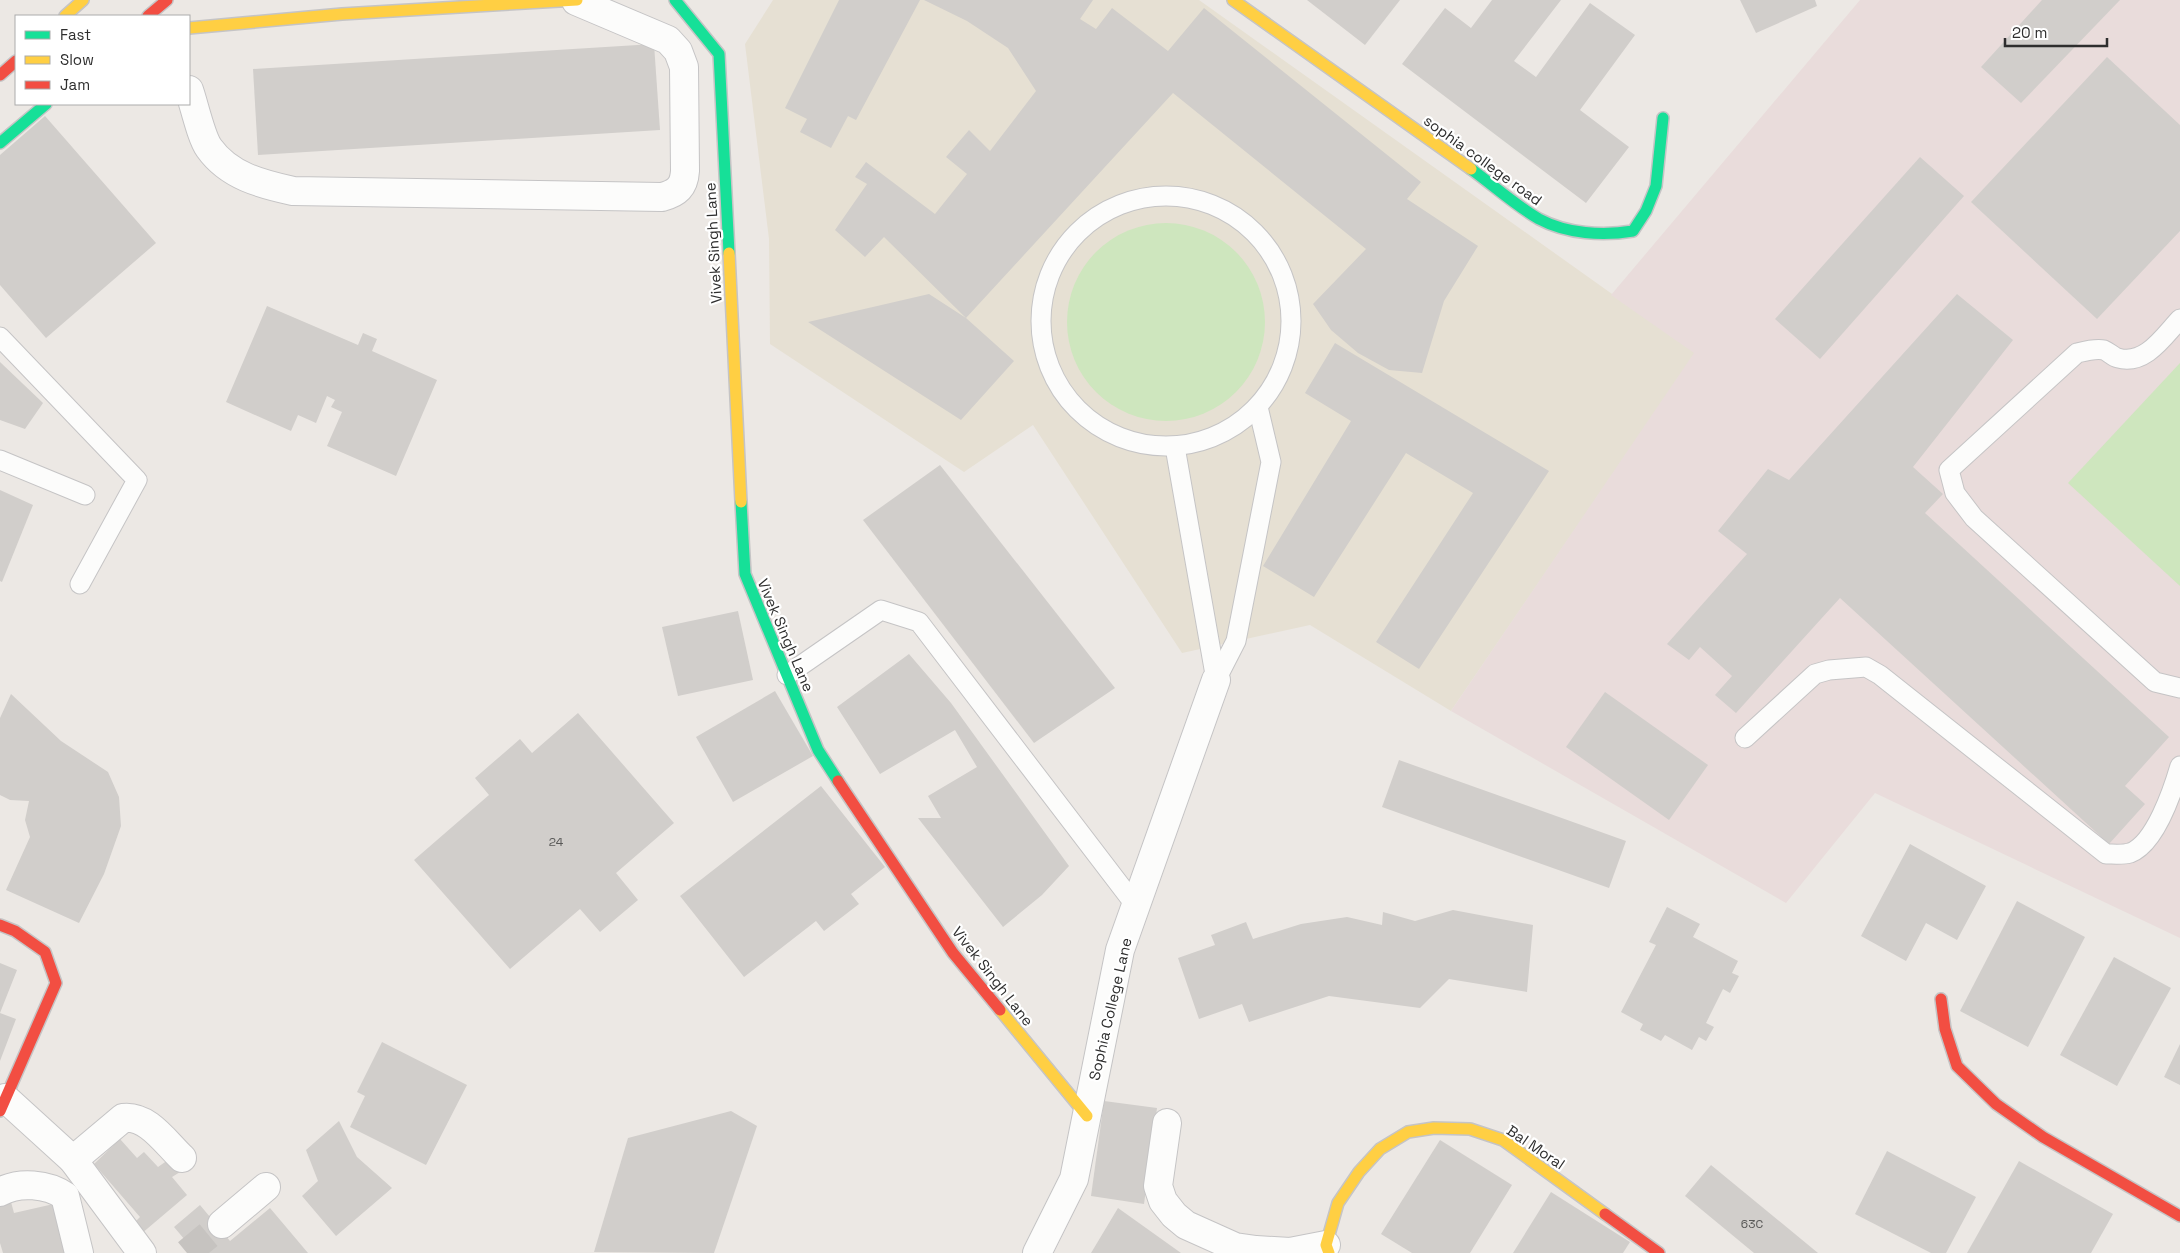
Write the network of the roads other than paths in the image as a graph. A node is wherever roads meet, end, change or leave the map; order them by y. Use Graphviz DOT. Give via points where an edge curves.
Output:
graph roads {
  1 [pos="83,0"];
  2 [pos="167,0"];
  3 [pos="675,0"];
  4 [pos="1233,0"];
  5 [pos="576,1"];
  6 [pos="66,15"];
  7 [pos="149,15"];
  8 [pos="190,28"];
  9 [pos="15,61"];
  10 [pos="0,75"];
  11 [pos="190,93"];
  12 [pos="45,105"];
  13 [pos="1663,118"];
  14 [pos="0,143"];
  15 [pos="2180,319"];
  16 [pos="0,337"];
  17 [pos="1258,407"];
  18 [pos="1175,447"];
  19 [pos="0,460"];
  20 [pos="85,495"];
  21 [pos="80,584"];
  22 [pos="787,675"];
  23 [pos="1216,680"];
  24 [pos="2180,688"];
  25 [pos="1745,738"];
  26 [pos="2180,766"];
  27 [pos="1136,906"];
  28 [pos="0,925"];
  29 [pos="1941,999"];
  30 [pos="3,1104"];
  31 [pos="1086,1116"];
  32 [pos="1167,1123"];
  33 [pos="182,1158"];
  34 [pos="73,1160"];
  35 [pos="3,1185"];
  36 [pos="266,1187"];
  37 [pos="2180,1216"];
  38 [pos="222,1224"];
  39 [pos="1328,1249"];
  40 [pos="80,1253"];
  41 [pos="142,1253"];
  42 [pos="1037,1253"];
  43 [pos="1660,1253"];
  1 -- 6 [label="street"];
  2 -- 7 [label="street"];
  3 -- 22 [label="street, Vivek Singh Lane" via="719,54 745,574"];
  4 -- 13 [label="street, sophia college road" via="1540,219 1579,233 1612,236 1633,231 1656,186"];
  5 -- 8 [label="street" via="342,14"];
  5 -- 11 [label="street" via="668,40 678,51 684,67 685,171 684,181 676,193 662,198 293,191 259,184 231,169 209,147"];
  9 -- 10 [label="street"];
  12 -- 14 [label="street"];
  15 -- 24 [label="lane" via="2146,355 2130,359 2117,358 2104,350 2077,353 1949,470 1955,493 1974,518 2155,682"];
  16 -- 21 [label="lane" via="137,480"];
  17 -- 18 [label="lane" via="1236,425 1211,438"];
  17 -- 18 [label="lane" via="1275,384 1287,356 1292,326 1289,296 1274,257 1247,226 1211,205 1170,196 1129,201 1092,219 1063,249 1045,286 1040,328 1050,368 1071,403 1103,430 1142,444"];
  17 -- 23 [label="lane" via="1271,462 1236,641"];
  18 -- 23 [label="lane"];
  19 -- 20 [label="lane"];
  22 -- 27 [label="lane" via="881,610 919,622"];
  22 -- 31 [label="street, Vivek Singh Lane" via="818,750 953,953"];
  23 -- 27 [label="street, Sophia College Lane"];
  25 -- 26 [label="lane" via="1815,674 1866,667 2106,854 2130,853 2149,838 2171,798"];
  27 -- 31 [label="street, Sophia College Lane" via="1120,950"];
  28 -- 30 [label="street" via="15,931 44,952 56,983"];
  29 -- 37 [label="street" via="1945,1029 1957,1066 1996,1104 2043,1137"];
  30 -- 34 [label="street"];
  31 -- 42 [label="street, Sophia College Lane" via="1074,1179"];
  32 -- 39 [label="street" via="1158,1186 1163,1201 1186,1225 1235,1247 1290,1252"];
  33 -- 34 [label="street" via="146,1123 132,1117 123,1118"];
  34 -- 41 [label="street"];
  35 -- 40 [label="street" via="50,1188 66,1196"];
  36 -- 38 [label="street"];
  39 -- 43 [label="street, Bal Moral" via="1338,1203 1359,1172 1380,1149 1408,1132 1434,1128 1470,1129 1503,1140"];
}
